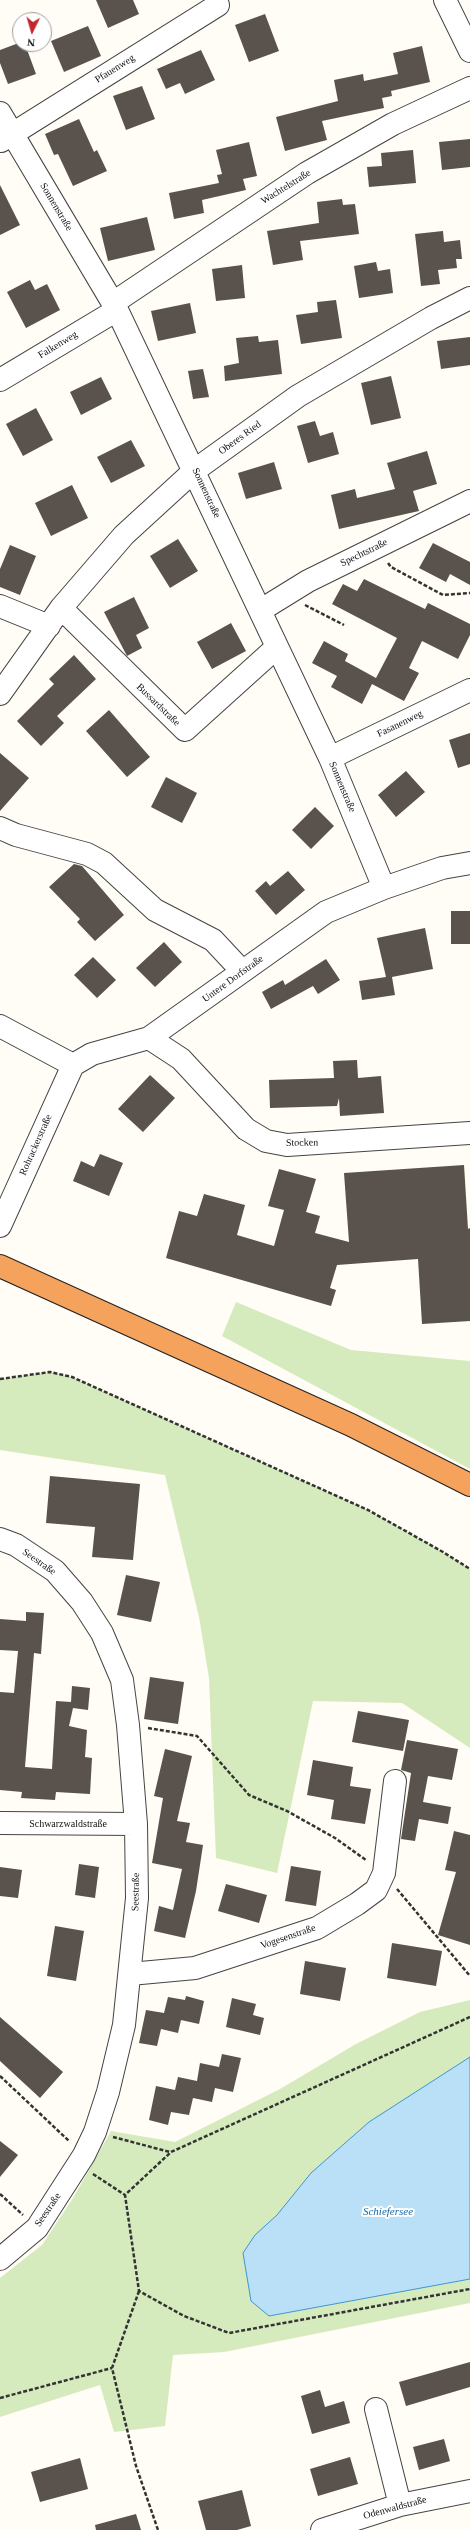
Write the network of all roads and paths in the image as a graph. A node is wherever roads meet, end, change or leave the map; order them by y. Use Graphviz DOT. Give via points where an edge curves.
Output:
graph roads {
  1 [pos="445,0"];
  2 [pos="218,5"];
  3 [pos="470,51"];
  4 [pos="470,88"];
  5 [pos="0,113"];
  6 [pos="6,138"];
  7 [pos="470,298"];
  8 [pos="115,306"];
  9 [pos="0,380"];
  10 [pos="195,470"];
  11 [pos="470,501"];
  12 [pos="378,545"];
  13 [pos="295,588"];
  14 [pos="470,593"];
  15 [pos="0,606"];
  16 [pos="61,608"];
  17 [pos="261,610"];
  18 [pos="344,625"];
  19 [pos="49,626"];
  20 [pos="277,647"];
  21 [pos="470,690"];
  22 [pos="0,694"];
  23 [pos="330,758"];
  24 [pos="0,828"];
  25 [pos="470,863"];
  26 [pos="384,888"];
  27 [pos="242,971"];
  28 [pos="0,1026"];
  29 [pos="149,1038"];
  30 [pos="73,1065"];
  31 [pos="470,1133"];
  32 [pos="0,1226"];
  33 [pos="8,1269"];
  34 [pos="0,1379"];
  35 [pos="470,1485"];
  36 [pos="0,1539"];
  37 [pos="470,1569"];
  38 [pos="128,1725"];
  39 [pos="395,1781"];
  40 [pos="0,1823"];
  41 [pos="136,1824"];
  42 [pos="384,1873"];
  43 [pos="130,1974"];
  44 [pos="470,1976"];
  45 [pos="470,2017"];
  46 [pos="0,2076"];
  47 [pos="95,2132"];
  48 [pos="171,2152"];
  49 [pos="81,2160"];
  50 [pos="0,2194"];
  51 [pos="125,2194"];
  52 [pos="37,2228"];
  53 [pos="0,2260"];
  54 [pos="470,2290"];
  55 [pos="139,2291"];
  56 [pos="112,2368"];
  57 [pos="0,2398"];
  58 [pos="376,2409"];
  59 [pos="470,2491"];
  60 [pos="400,2505"];
  61 [pos="330,2529"];
  62 [pos="158,2530"];
  1 -- 3 [label="street"];
  2 -- 6 [label="street, Pfauenweg"];
  4 -- 8 [label="street, Wachtelstraße" via="393,124 307,173"];
  5 -- 6 [label="street, Sonnenstraße"];
  6 -- 8 [label="street, Sonnenstraße"];
  7 -- 10 [label="street, Oberes Ried" via="298,396"];
  8 -- 9 [label="street, Falkenweg"];
  8 -- 10 [label="street, Sonnenstraße"];
  10 -- 16 [label="street, Oberes Ried" via="124,535"];
  10 -- 17 [label="street, Sonnenstraße"];
  11 -- 12 [label="street, Spechtstraße"];
  12 -- 13 [label="street, Spechtstraße"];
  12 -- 14 [label="path" via="391,567 443,595"];
  13 -- 17 [label="street, Spechtstraße"];
  13 -- 18 [label="path" via="305,606"];
  15 -- 19 [label="street"];
  16 -- 19 [label="street, Oberes Ried"];
  16 -- 20 [label="street, Bussardstraße" via="185,730"];
  17 -- 20 [label="street, Sonnenstraße"];
  19 -- 22 [label="street, Oberes Ried"];
  20 -- 23 [label="street, Sonnenstraße"];
  21 -- 23 [label="street, Fasanenweg"];
  23 -- 26 [label="street, Sonnenstraße"];
  24 -- 27 [label="street" via="16,835 87,854 104,863 155,910 213,940"];
  25 -- 26 [label="street, Untere Dorfstraße" via="442,868"];
  26 -- 27 [label="street, Untere Dorfstraße" via="326,912"];
  27 -- 29 [label="street, Untere Dorfstraße"];
  28 -- 30 [label="street"];
  29 -- 30 [label="street, Untere Dorfstraße" via="92,1054"];
  29 -- 31 [label="street, Stocken" via="182,1059 246,1129 266,1141 287,1145"];
  30 -- 32 [label="street, Rohrackerstraße"];
  33 -- 35 [label="highway" via="351,1425"];
  34 -- 37 [label="path" via="50,1372 72,1377 368,1510"];
  36 -- 38 [label="street, Seestraße" via="16,1545 55,1572 82,1602 102,1633 122,1680"];
  38 -- 41 [label="street, Seestraße"];
  38 -- 42 [label="path" via="197,1736 249,1795 287,1811 335,1838"];
  39 -- 42 [label="street, Vogesenstraße"];
  40 -- 41 [label="street, Schwarzwaldstraße"];
  41 -- 43 [label="street, Seestraße" via="137,1898"];
  42 -- 43 [label="street, Vogesenstraße" via="376,1890 318,1928 195,1968"];
  42 -- 44 [label="path"];
  43 -- 47 [label="street, Seestraße" via="124,2025 108,2092"];
  45 -- 48 [label="path"];
  46 -- 49 [label="path"];
  47 -- 48 [label="path"];
  47 -- 49 [label="street, Seestraße"];
  48 -- 51 [label="path"];
  49 -- 51 [label="path"];
  49 -- 52 [label="street, Seestraße"];
  50 -- 52 [label="path"];
  51 -- 55 [label="path"];
  52 -- 53 [label="street, Seestraße"];
  54 -- 55 [label="path" via="229,2333 184,2316"];
  55 -- 56 [label="path"];
  56 -- 57 [label="path"];
  56 -- 62 [label="path" via="136,2466"];
  58 -- 60 [label="street"];
  59 -- 60 [label="street, Odenwaldstraße"];
  60 -- 61 [label="street, Odenwaldstraße"];
}
